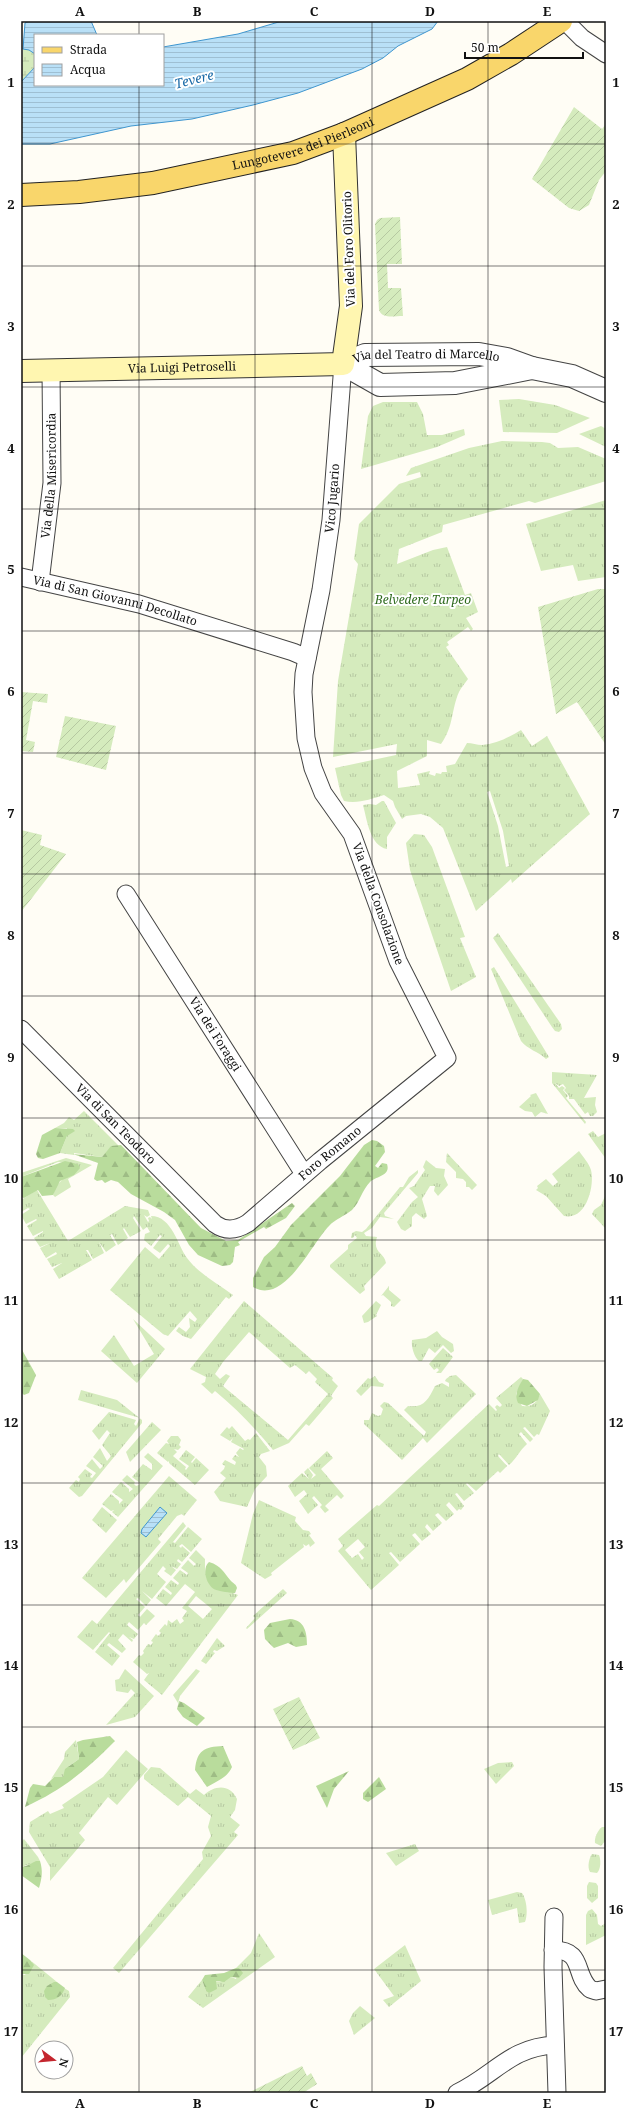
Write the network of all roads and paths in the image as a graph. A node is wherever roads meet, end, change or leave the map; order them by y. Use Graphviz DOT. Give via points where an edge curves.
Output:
graph roads {
  1 [pos="561,21"];
  2 [pos="565,21"];
  3 [pos="605,53"];
  4 [pos="344,134"];
  5 [pos="21,195"];
  6 [pos="343,364"];
  7 [pos="532,368"];
  8 [pos="51,369"];
  9 [pos="21,371"];
  10 [pos="606,391"];
  11 [pos="21,578"];
  12 [pos="40,582"];
  13 [pos="307,658"];
  14 [pos="126,894"];
  15 [pos="21,1029"];
  16 [pos="447,1058"];
  17 [pos="304,1174"];
  18 [pos="210,1218"];
  19 [pos="554,1917"];
  20 [pos="553,1950"];
  21 [pos="605,1989"];
  22 [pos="555,2045"];
  23 [pos="484,2086"];
  24 [pos="457,2093"];
  25 [pos="557,2093"];
  1 -- 4 [label="main road, Lungotevere dei Pierleoni" via="467,79"];
  2 -- 3 [label="street" via="582,38"];
  4 -- 5 [label="main road, Lungotevere dei Pierleoni" via="293,153 153,183 79,192"];
  4 -- 6 [label="main road, Via del Foro Olitorio" via="351,306"];
  6 -- 7 [label="street, Via del Teatro di Marcello" via="365,355 479,354 507,359"];
  6 -- 7 [label="street, Via del Teatro di Marcello" via="363,376 455,373 479,378"];
  6 -- 8 [label="main road, Via Luigi Petroselli"];
  6 -- 13 [label="street, Vico Jugario" via="331,520"];
  7 -- 10 [label="street, Via del Teatro di Marcello" via="572,376"];
  8 -- 9 [label="main road, Via Luigi Petroselli"];
  8 -- 12 [label="street, Via della Misericordia" via="52,483"];
  11 -- 12 [label="street, Via di San Giovanni Decollato"];
  12 -- 13 [label="street, Via di San Giovanni Decollato" via="120,599"];
  13 -- 16 [label="street, Via della Consolazione" via="303,692 306,738 318,781 323,793 356,841 398,961"];
  14 -- 17 [label="street, Via dei Foraggi"];
  15 -- 18 [label="street, Via di San Teodoro"];
  16 -- 17 [label="street, Foro Romano"];
  17 -- 18 [label="street, Foro Romano" via="242,1227 223,1228"];
  19 -- 20 [label="street"];
  20 -- 21 [label="street" via="566,1951 572,1955 590,1989"];
  20 -- 22 [label="street"];
  22 -- 23 [label="street" via="526,2050"];
  22 -- 25 [label="street"];
  23 -- 24 [label="street"];
}
